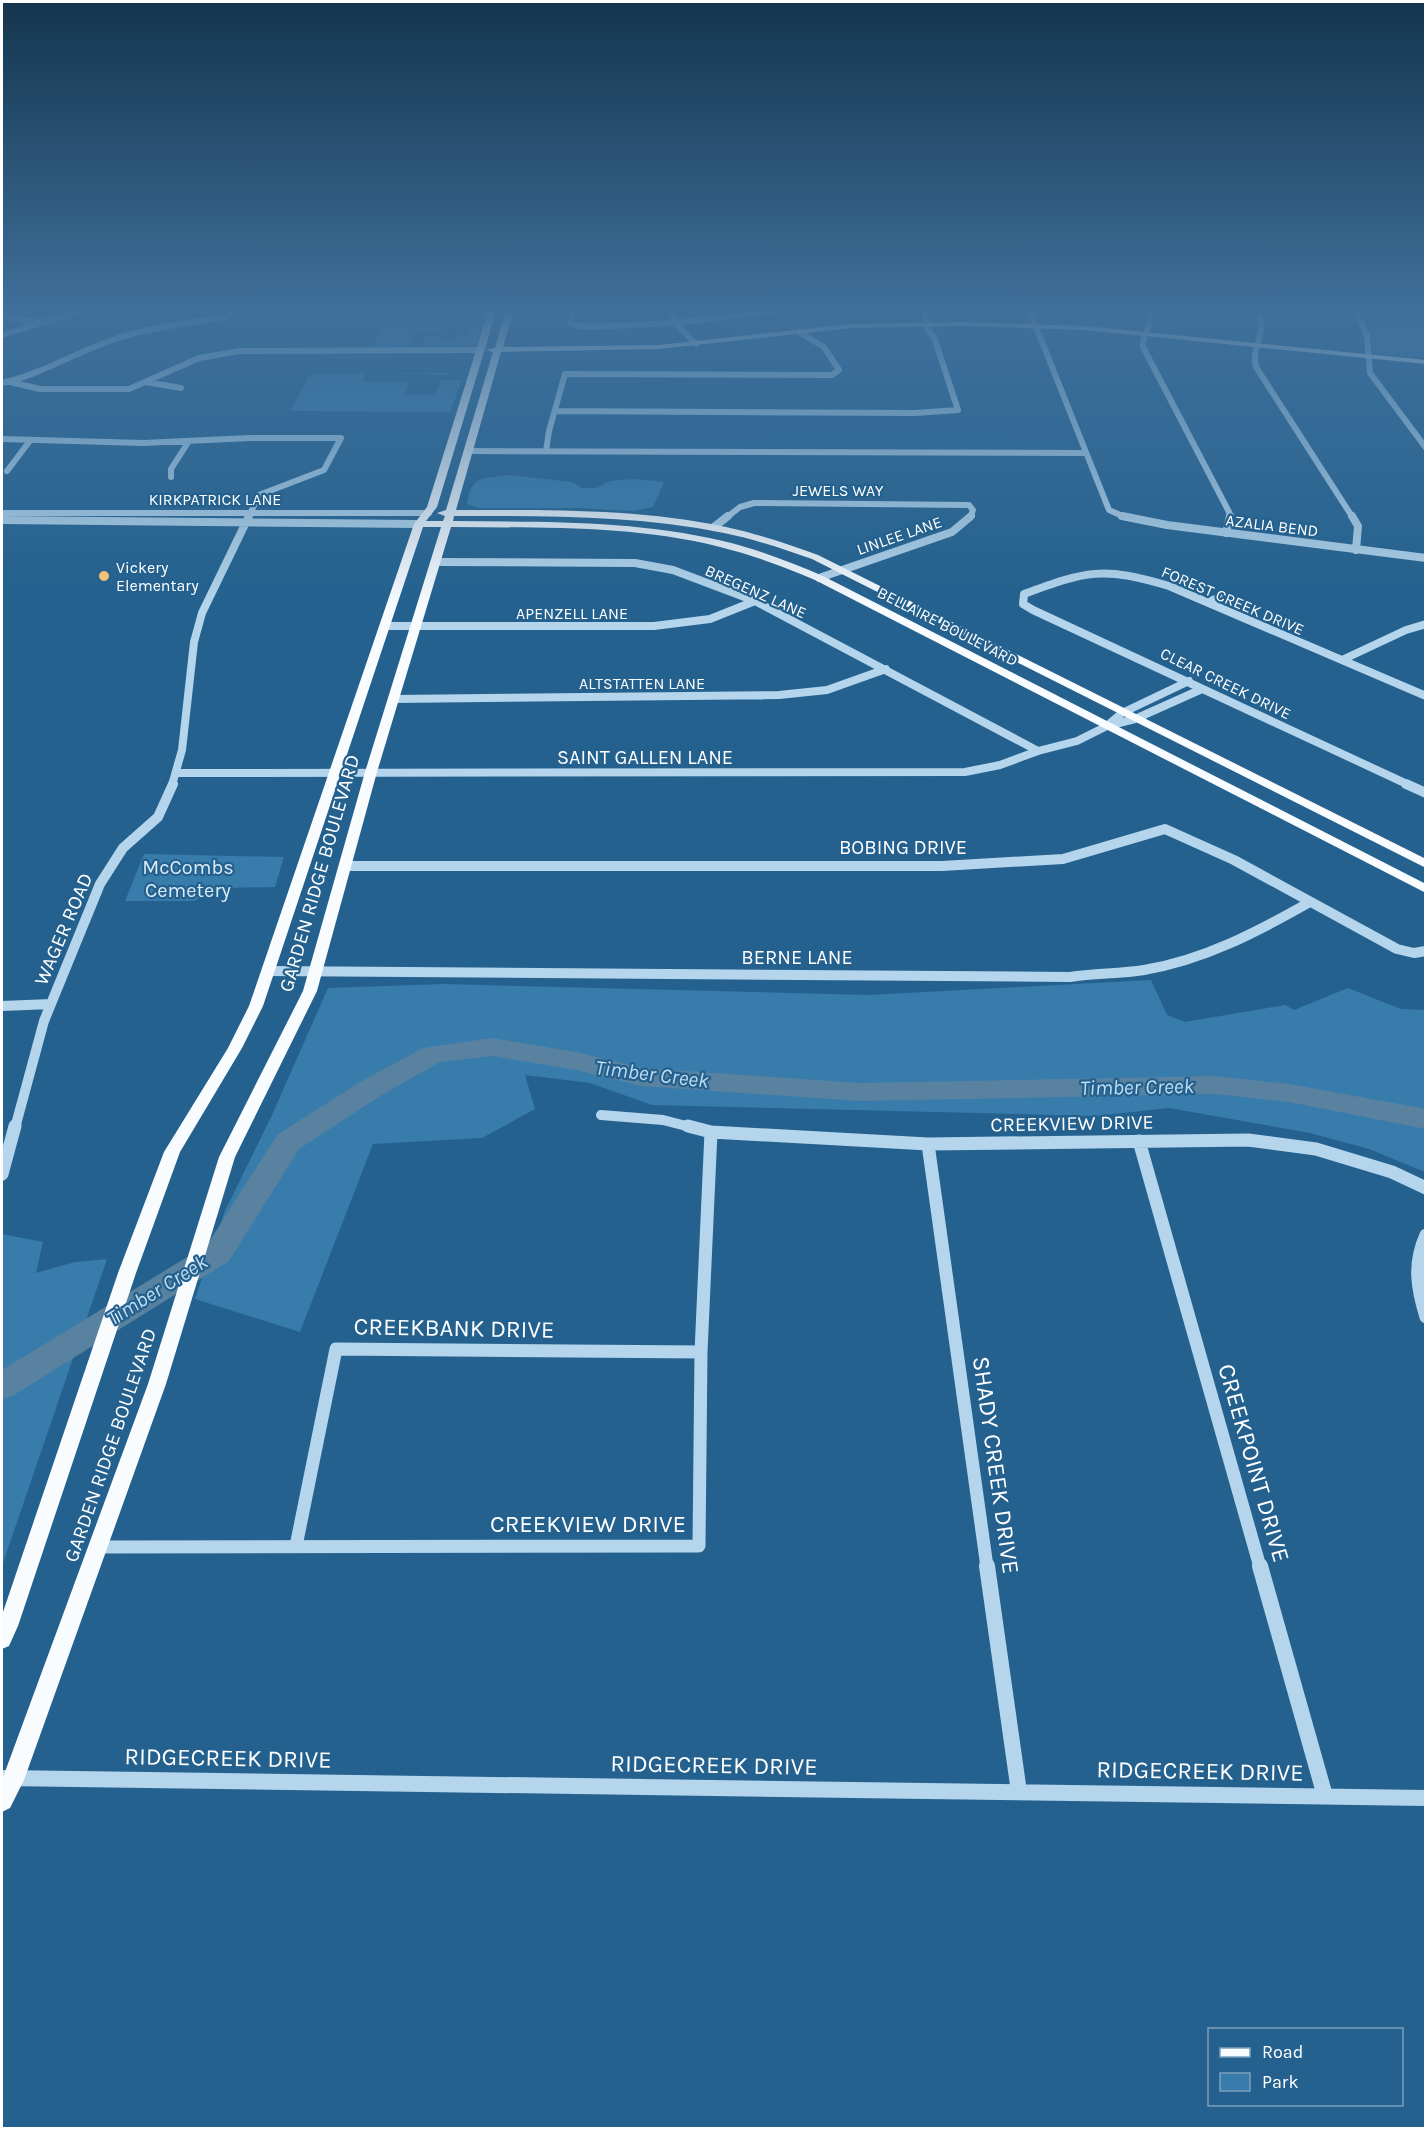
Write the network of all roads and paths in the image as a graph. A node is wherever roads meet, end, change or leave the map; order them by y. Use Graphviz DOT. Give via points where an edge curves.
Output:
graph roads {
  1 [pos="461,408"];
  2 [pos="481,408"];
  3 [pos="957,408"];
  4 [pos="1067,408"];
  5 [pos="1175,408"];
  6 [pos="1283,408"];
  7 [pos="1395,408"];
  8 [pos="555,411"];
  9 [pos="456,422"];
  10 [pos="2,439"];
  11 [pos="189,441"];
  12 [pos="29,442"];
  13 [pos="1425,448"];
  14 [pos="546,450"];
  15 [pos="469,451"];
  16 [pos="1085,453"];
  17 [pos="7,471"];
  18 [pos="171,477"];
  19 [pos="969,505"];
  20 [pos="2,513"];
  21 [pos="251,513"];
  22 [pos="429,513"];
  23 [pos="451,513"];
  24 [pos="2,520"];
  25 [pos="245,523"];
  26 [pos="418,524"];
  27 [pos="447,524"];
  28 [pos="714,527"];
  29 [pos="1226,533"];
  30 [pos="1356,550"];
  31 [pos="1425,558"];
  32 [pos="436,562"];
  33 [pos="838,569"];
  34 [pos="819,578"];
  35 [pos="1024,594"];
  36 [pos="1223,596"];
  37 [pos="756,602"];
  38 [pos="1208,602"];
  39 [pos="1425,624"];
  40 [pos="385,626"];
  41 [pos="416,626"];
  42 [pos="1342,660"];
  43 [pos="886,669"];
  44 [pos="1189,681"];
  45 [pos="1202,689"];
  46 [pos="1425,696"];
  47 [pos="393,699"];
  48 [pos="1122,713"];
  49 [pos="1135,719"];
  50 [pos="1107,726"];
  51 [pos="1038,751"];
  52 [pos="337,772"];
  53 [pos="371,772"];
  54 [pos="176,773"];
  55 [pos="1425,793"];
  56 [pos="1425,864"];
  57 [pos="345,866"];
  58 [pos="1425,889"];
  59 [pos="1310,903"];
  60 [pos="1425,951"];
  61 [pos="268,971"];
  62 [pos="316,972"];
  63 [pos="51,1004"];
  64 [pos="2,1006"];
  65 [pos="601,1115"];
  66 [pos="711,1132"];
  67 [pos="1139,1142"];
  68 [pos="928,1144"];
  69 [pos="2,1174"];
  70 [pos="1425,1188"];
  71 [pos="1425,1235"];
  72 [pos="1425,1317"];
  73 [pos="701,1352"];
  74 [pos="296,1546"];
  75 [pos="99,1547"];
  76 [pos="2,1640"];
  77 [pos="7,1779"];
  78 [pos="1019,1792"];
  79 [pos="1325,1796"];
  80 [pos="1425,1798"];
  81 [pos="2,1801"];
  1 -- 9 [label="main road, GARDEN RIDGE BOULEVARD"];
  2 -- 15 [label="main road, GARDEN RIDGE BOULEVARD"];
  3 -- 8 [label="street" via="915,413"];
  4 -- 16 [label="street"];
  5 -- 29 [label="street" via="1229,512"];
  6 -- 30 [label="street" via="1358,526"];
  7 -- 13 [label="street"];
  8 -- 14 [label="street"];
  9 -- 15 [label="main road" via="460,449"];
  9 -- 22 [label="main road, GARDEN RIDGE BOULEVARD"];
  10 -- 12 [label="street"];
  11 -- 12 [label="street"];
  11 -- 18 [label="street" via="171,469"];
  11 -- 21 [label="street, WAGER ROAD" via="341,438 324,470 259,495"];
  12 -- 17 [label="street"];
  14 -- 15 [label="street"];
  14 -- 16 [label="street"];
  15 -- 23 [label="main road, GARDEN RIDGE BOULEVARD"];
  16 -- 29 [label="street, AZALIA BEND" via="1104,503 1116,514"];
  19 -- 28 [label="street, JEWELS WAY" via="754,503 740,507"];
  19 -- 33 [label="street, LINLEE LANE" via="973,510 971,517 952,532"];
  20 -- 21 [label="street, KIRKPATRICK LANE"];
  21 -- 22 [label="street, KIRKPATRICK LANE"];
  21 -- 25 [label="street, WAGER ROAD"];
  22 -- 23 [label="main road, BELLAIRE BOULEVARD"];
  22 -- 26 [label="main road, GARDEN RIDGE BOULEVARD"];
  23 -- 27 [label="main road, GARDEN RIDGE BOULEVARD"];
  23 -- 28 [label="main road, BELLAIRE BOULEVARD" via="605,515"];
  24 -- 25 [label="street, KIRKPATRICK LANE"];
  25 -- 26 [label="street, KIRKPATRICK LANE"];
  25 -- 54 [label="street, WAGER ROAD" via="202,613 194,642"];
  26 -- 27 [label="main road, BELLAIRE BOULEVARD"];
  26 -- 40 [label="main road, GARDEN RIDGE BOULEVARD"];
  27 -- 32 [label="main road, GARDEN RIDGE BOULEVARD"];
  27 -- 34 [label="main road, BELLAIRE BOULEVARD" via="664,531 769,556"];
  28 -- 33 [label="main road, BELLAIRE BOULEVARD" via="775,542"];
  29 -- 30 [label="street, AZALIA BEND"];
  30 -- 31 [label="street, AZALIA BEND"];
  32 -- 37 [label="street, BREGENZ LANE" via="656,565"];
  32 -- 41 [label="main road, GARDEN RIDGE BOULEVARD"];
  33 -- 34 [label="street, LINLEE LANE"];
  33 -- 48 [label="main road, BELLAIRE BOULEVARD"];
  34 -- 50 [label="main road, BELLAIRE BOULEVARD"];
  35 -- 38 [label="street, FOREST CREEK DRIVE" via="1077,575 1106,573 1140,577"];
  35 -- 44 [label="street, CLEAR CREEK DRIVE" via="1023,604 1033,610"];
  36 -- 38 [label="street"];
  37 -- 41 [label="street, APENZELL LANE" via="710,620 654,626"];
  37 -- 43 [label="street, BREGENZ LANE"];
  38 -- 42 [label="street, FOREST CREEK DRIVE"];
  39 -- 42 [label="street"];
  40 -- 41 [label="street, APENZELL LANE"];
  40 -- 52 [label="main road, GARDEN RIDGE BOULEVARD"];
  41 -- 47 [label="main road, GARDEN RIDGE BOULEVARD"];
  42 -- 46 [label="street, FOREST CREEK DRIVE"];
  43 -- 47 [label="street, ALTSTATTEN LANE" via="827,690 779,696"];
  43 -- 51 [label="street, BREGENZ LANE"];
  44 -- 45 [label="street, CLEAR CREEK DRIVE"];
  44 -- 48 [label="street"];
  45 -- 49 [label="street"];
  45 -- 55 [label="street, CLEAR CREEK DRIVE"];
  47 -- 53 [label="main road, GARDEN RIDGE BOULEVARD"];
  48 -- 49 [label="main road, BELLAIRE BOULEVARD"];
  48 -- 50 [label="street"];
  49 -- 50 [label="street"];
  49 -- 56 [label="main road, BELLAIRE BOULEVARD"];
  50 -- 51 [label="street, SAINT GALLEN LANE" via="1077,741"];
  50 -- 58 [label="main road, BELLAIRE BOULEVARD"];
  51 -- 53 [label="street, SAINT GALLEN LANE" via="965,772"];
  52 -- 53 [label="street, SAINT GALLEN LANE"];
  52 -- 54 [label="street, SAINT GALLEN LANE"];
  52 -- 61 [label="main road, GARDEN RIDGE BOULEVARD"];
  53 -- 57 [label="main road, GARDEN RIDGE BOULEVARD"];
  54 -- 63 [label="street, WAGER ROAD" via="158,817 123,848 100,884"];
  57 -- 59 [label="street, BOBING DRIVE" via="942,866 1063,859 1165,829 1234,860"];
  57 -- 62 [label="main road, GARDEN RIDGE BOULEVARD"];
  59 -- 60 [label="street, BOBING DRIVE" via="1397,949"];
  59 -- 62 [label="street, BERNE LANE" via="1246,938 1189,959 1143,970 1070,977"];
  61 -- 62 [label="street, BERNE LANE"];
  61 -- 76 [label="main road, GARDEN RIDGE BOULEVARD" via="235,1048 172,1152"];
  62 -- 75 [label="main road, GARDEN RIDGE BOULEVARD" via="301,1013 227,1157 157,1384"];
  63 -- 64 [label="street"];
  63 -- 69 [label="street, WAGER ROAD"];
  65 -- 66 [label="street, CREEKVIEW DRIVE" via="663,1120"];
  66 -- 68 [label="street, CREEKVIEW DRIVE"];
  66 -- 73 [label="street, CREEKVIEW DRIVE"];
  67 -- 68 [label="street, CREEKVIEW DRIVE"];
  67 -- 70 [label="street, CREEKVIEW DRIVE" via="1248,1140 1283,1144 1353,1159"];
  67 -- 79 [label="street, CREEKPOINT DRIVE"];
  68 -- 78 [label="street, SHADY CREEK DRIVE"];
  71 -- 72 [label="street" via="1417,1251 1416,1284"];
  73 -- 74 [label="street, CREEKBANK DRIVE" via="336,1349"];
  73 -- 74 [label="street, CREEKVIEW DRIVE" via="699,1546"];
  74 -- 75 [label="street, CREEKVIEW DRIVE"];
  75 -- 77 [label="main road, GARDEN RIDGE BOULEVARD"];
  77 -- 78 [label="street, RIDGECREEK DRIVE"];
  77 -- 81 [label="main road, GARDEN RIDGE BOULEVARD"];
  78 -- 79 [label="street, RIDGECREEK DRIVE"];
  79 -- 80 [label="street, RIDGECREEK DRIVE"];
}
